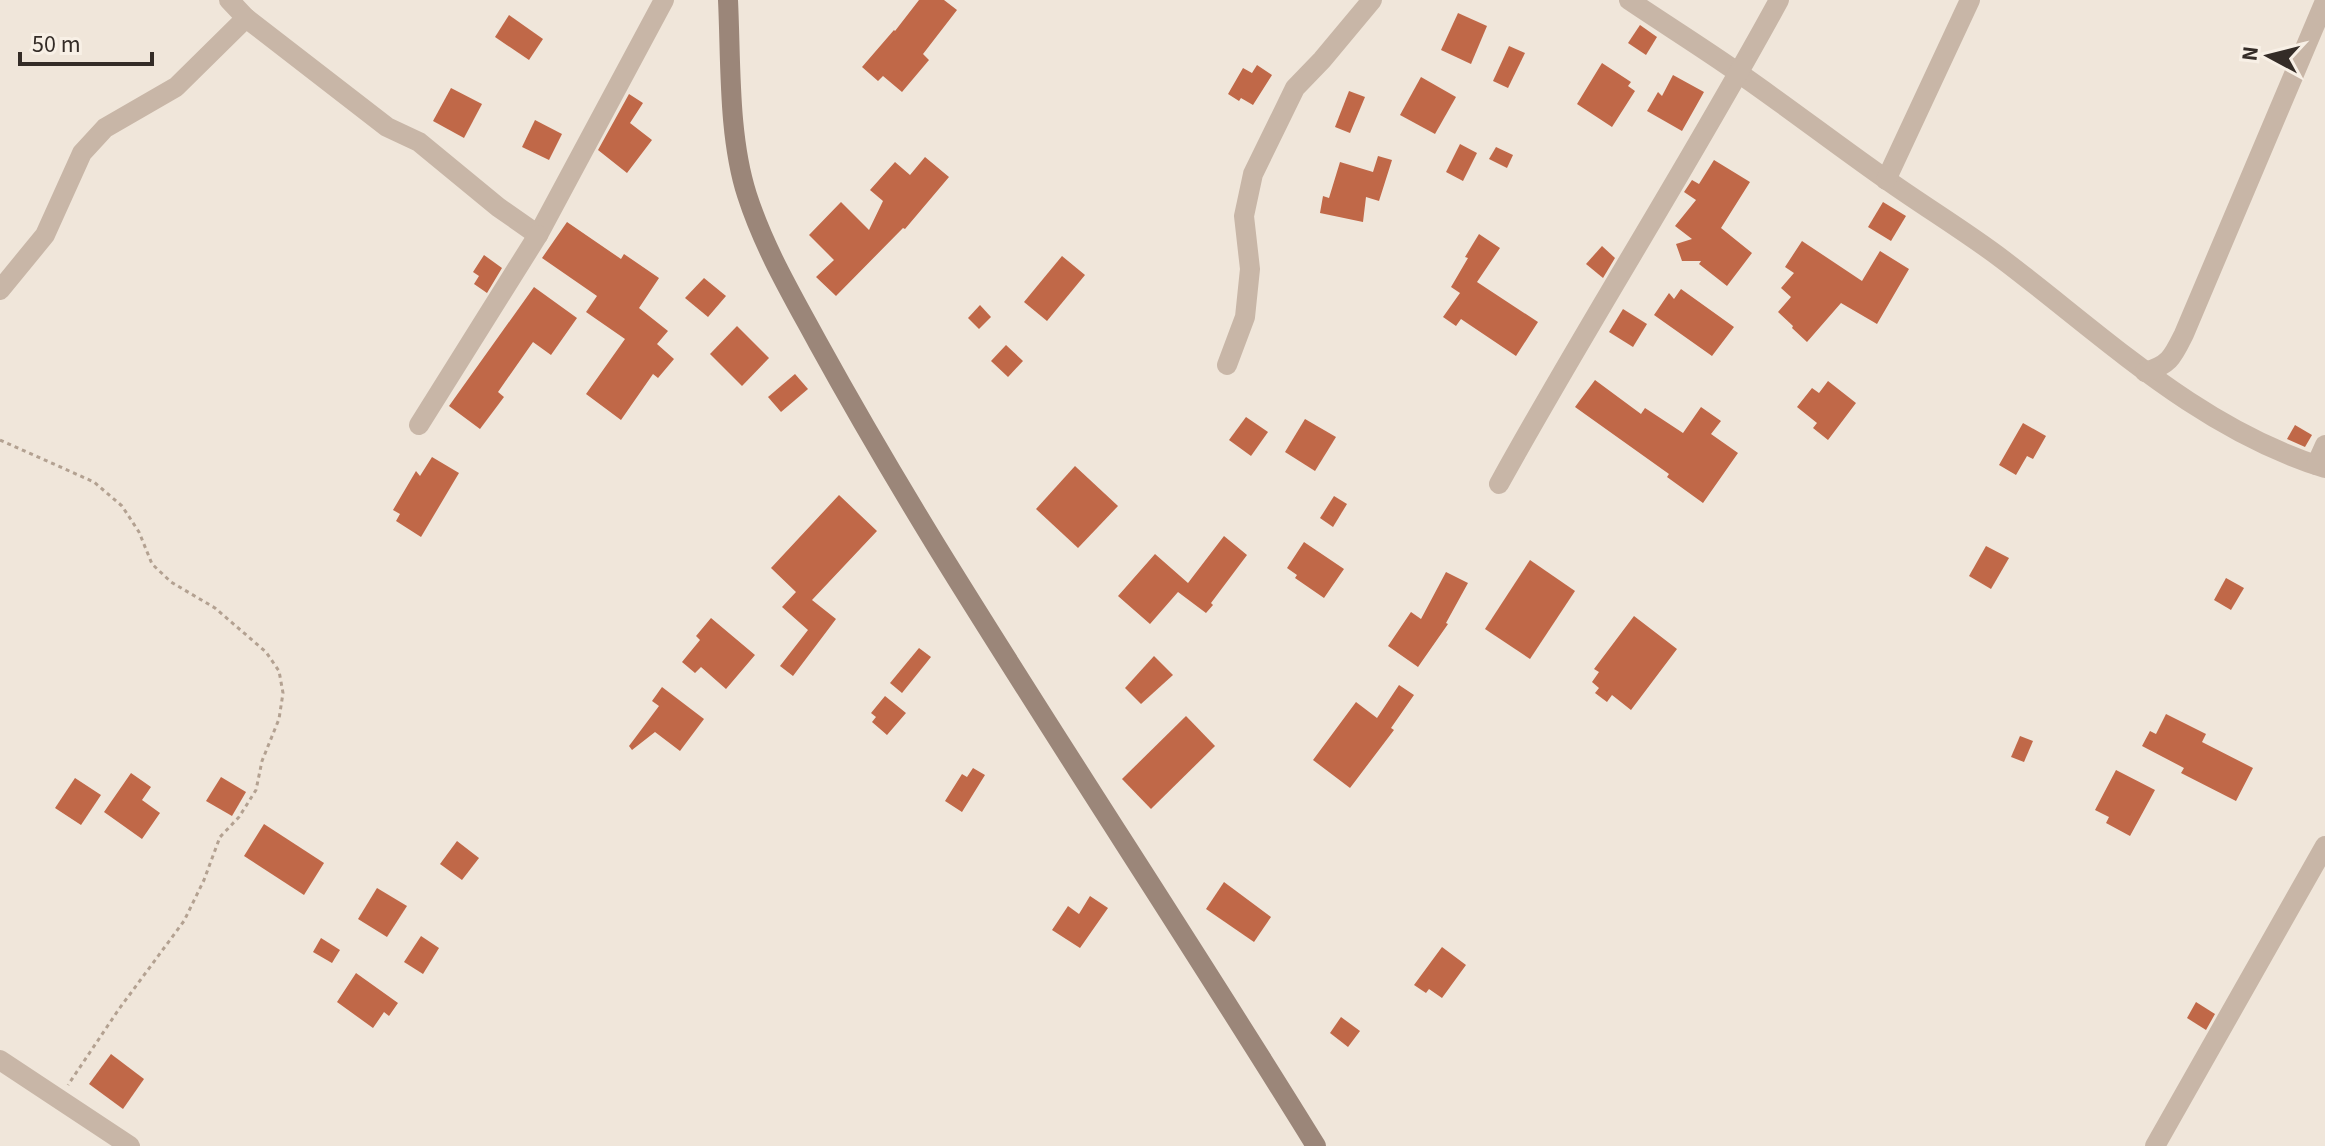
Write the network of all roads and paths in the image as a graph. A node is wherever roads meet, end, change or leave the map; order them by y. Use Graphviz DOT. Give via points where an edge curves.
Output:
graph roads {
  1 [pos="229,0"];
  2 [pos="664,0"];
  3 [pos="728,0"];
  4 [pos="1372,0"];
  5 [pos="1629,0"];
  6 [pos="1779,0"];
  7 [pos="1970,0"];
  8 [pos="2325,1"];
  9 [pos="246,18"];
  10 [pos="1739,74"];
  11 [pos="1886,180"];
  12 [pos="538,235"];
  13 [pos="4,279"];
  14 [pos="1227,365"];
  15 [pos="2145,372"];
  16 [pos="419,425"];
  17 [pos="0,440"];
  18 [pos="2325,445"];
  19 [pos="2320,466"];
  20 [pos="1499,484"];
  21 [pos="2325,846"];
  22 [pos="0,1060"];
  23 [pos="59,1097"];
  24 [pos="130,1146"];
  25 [pos="1316,1146"];
  26 [pos="2155,1146"];
  1 -- 9 [label="street"];
  2 -- 12 [label="street"];
  3 -- 25 [label="street" via="738,151 746,192 780,275 880,454 995,641"];
  4 -- 14 [label="street" via="1295,88 1253,174 1244,216 1250,269 1245,317"];
  5 -- 10 [label="street"];
  6 -- 10 [label="street"];
  7 -- 11 [label="street"];
  8 -- 15 [label="street" via="2184,334 2166,363"];
  9 -- 12 [label="street"];
  9 -- 13 [label="street" via="176,87 105,128 89,144 45,235"];
  10 -- 11 [label="street"];
  10 -- 20 [label="street"];
  11 -- 15 [label="street" via="2000,258"];
  12 -- 16 [label="street"];
  15 -- 19 [label="street" via="2234,430"];
  17 -- 23 [label="path" via="94,482 122,506 152,564 266,652 279,671 283,693 256,790 220,837 184,921"];
  18 -- 19 [label="street"];
  21 -- 26 [label="street"];
  22 -- 23 [label="street"];
  23 -- 24 [label="street"];
}
